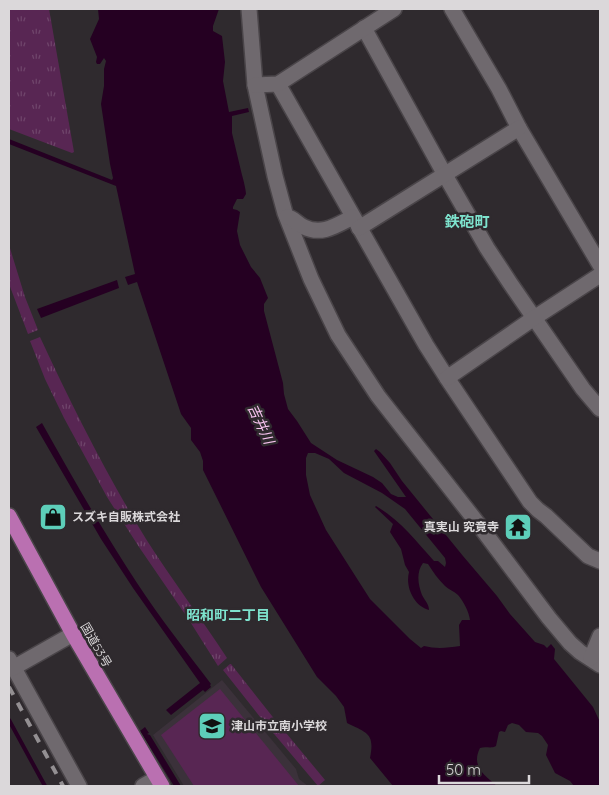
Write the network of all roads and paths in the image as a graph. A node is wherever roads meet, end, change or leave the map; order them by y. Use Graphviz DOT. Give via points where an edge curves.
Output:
graph roads {
  1 [pos="249,9"];
  2 [pos="394,9"];
  3 [pos="452,9"];
  4 [pos="364,28"];
  5 [pos="278,84"];
  6 [pos="255,85"];
  7 [pos="519,128"];
  8 [pos="445,175"];
  9 [pos="289,177"];
  10 [pos="280,195"];
  11 [pos="287,217"];
  12 [pos="356,222"];
  13 [pos="600,266"];
  14 [pos="600,275"];
  15 [pos="534,318"];
  16 [pos="447,378"];
  17 [pos="600,409"];
  18 [pos="9,516"];
  19 [pos="600,561"];
  20 [pos="73,634"];
  21 [pos="600,636"];
  22 [pos="596,662"];
  23 [pos="11,663"];
  24 [pos="160,782"];
  25 [pos="79,786"];
  26 [pos="144,786"];
  1 -- 6 [label="street"];
  2 -- 4 [label="street"];
  3 -- 7 [label="street"];
  4 -- 5 [label="street"];
  4 -- 8 [label="street"];
  5 -- 6 [label="street"];
  5 -- 12 [label="street"];
  6 -- 10 [label="street"];
  7 -- 8 [label="street"];
  7 -- 13 [label="street"];
  8 -- 12 [label="street"];
  8 -- 15 [label="street" via="487,248"];
  9 -- 10 [label="street" via="284,193"];
  10 -- 11 [label="street"];
  11 -- 12 [label="street" via="303,227 318,231"];
  11 -- 22 [label="street" via="311,279 338,335 378,396 549,618 570,643"];
  12 -- 16 [label="street"];
  14 -- 15 [label="street"];
  15 -- 16 [label="street"];
  15 -- 17 [label="street"];
  16 -- 19 [label="street" via="530,502 588,556"];
  18 -- 20 [label="highway, 国道53号"];
  20 -- 23 [label="street"];
  20 -- 24 [label="highway, 国道53号"];
  21 -- 22 [label="street"];
  23 -- 25 [label="street"];
  24 -- 26 [label="street"];
}
